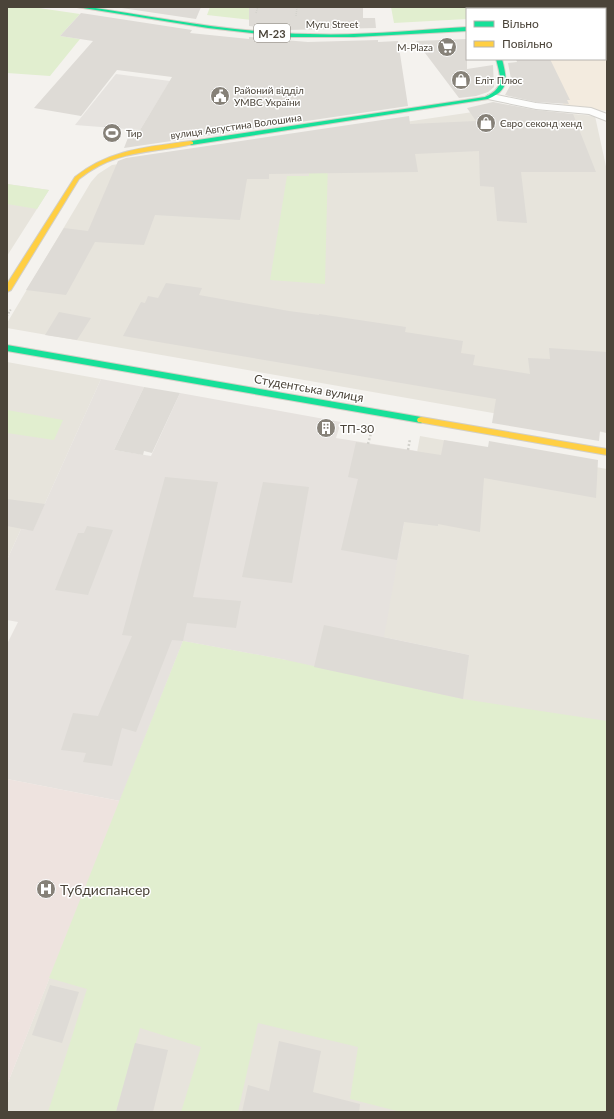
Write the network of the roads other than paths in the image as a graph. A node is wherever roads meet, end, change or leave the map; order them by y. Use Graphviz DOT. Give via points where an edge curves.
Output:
graph roads {
  1 [pos="79,7"];
  2 [pos="466,29"];
  3 [pos="499,60"];
  4 [pos="492,97"];
  5 [pos="607,118"];
  6 [pos="7,290"];
  7 [pos="7,348"];
  8 [pos="607,452"];
  1 -- 2 [label="main road, Myru Street / М-23" via="289,35 361,35"];
  3 -- 4 [label="main road" via="503,87"];
  4 -- 5 [label="lane" via="536,106 591,111"];
  4 -- 6 [label="main road, вулиця Августина Волошина" via="100,160 91,164 77,178"];
  7 -- 8 [label="main road, Студентська вулиця"];
}
